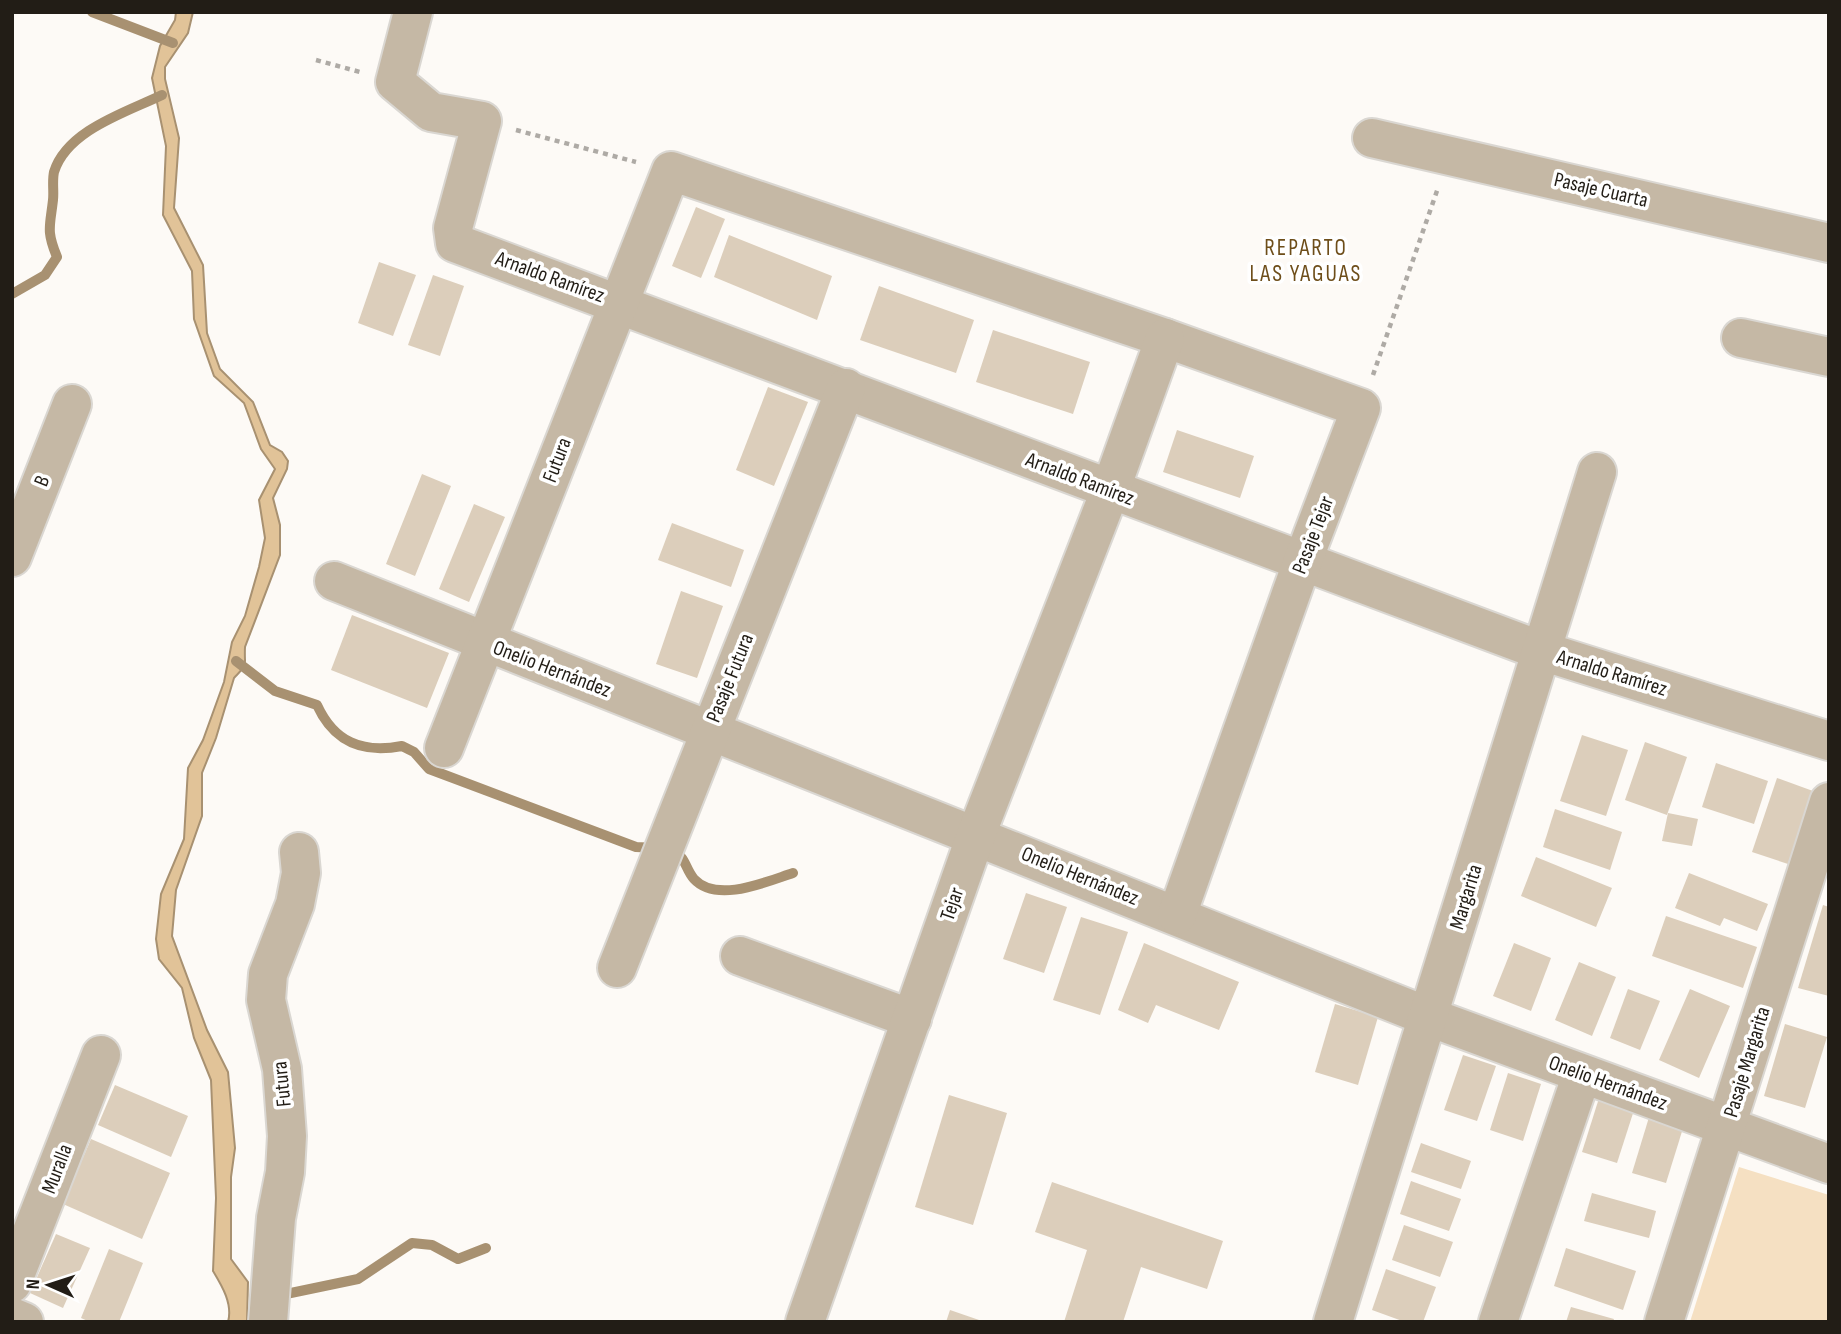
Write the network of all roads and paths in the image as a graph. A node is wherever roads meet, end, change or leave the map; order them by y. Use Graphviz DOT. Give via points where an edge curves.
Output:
graph roads {
  1 [pos="413,12"];
  2 [pos="316,60"];
  3 [pos="395,82"];
  4 [pos="482,121"];
  5 [pos="1372,138"];
  6 [pos="1449,155"];
  7 [pos="671,172"];
  8 [pos="1829,243"];
  9 [pos="619,302"];
  10 [pos="1165,338"];
  11 [pos="1741,338"];
  12 [pos="1829,356"];
  13 [pos="846,388"];
  14 [pos="72,404"];
  15 [pos="1362,408"];
  16 [pos="1597,472"];
  17 [pos="1110,491"];
  18 [pos="12,557"];
  19 [pos="1302,563"];
  20 [pos="334,582"];
  21 [pos="485,643"];
  22 [pos="1542,651"];
  23 [pos="709,730"];
  24 [pos="1829,741"];
  25 [pos="444,748"];
  26 [pos="1829,802"];
  27 [pos="976,835"];
  28 [pos="299,852"];
  29 [pos="1177,915"];
  30 [pos="740,956"];
  31 [pos="617,968"];
  32 [pos="1429,1017"];
  33 [pos="912,1019"];
  34 [pos="102,1055"];
  35 [pos="1582,1074"];
  36 [pos="1726,1127"];
  37 [pos="1829,1164"];
  38 [pos="12,1283"];
  39 [pos="12,1317"];
  40 [pos="24,1322"];
  41 [pos="268,1322"];
  42 [pos="805,1322"];
  43 [pos="1333,1322"];
  44 [pos="1498,1322"];
  45 [pos="1664,1322"];
  1 -- 3 [label="street"];
  2 -- 3 [label="path"];
  3 -- 4 [label="street" via="431,112"];
  4 -- 7 [label="path"];
  4 -- 9 [label="street, Arnaldo Ramírez" via="453,228 455,243"];
  5 -- 6 [label="street, Pasaje Cuarta"];
  6 -- 8 [label="street, Pasaje Cuarta"];
  6 -- 15 [label="path"];
  7 -- 9 [label="street, Futura"];
  7 -- 10 [label="street"];
  9 -- 13 [label="street, Arnaldo Ramírez"];
  9 -- 21 [label="street, Futura"];
  10 -- 15 [label="street"];
  10 -- 17 [label="street, Tejar"];
  11 -- 12 [label="street"];
  13 -- 17 [label="street, Arnaldo Ramírez"];
  13 -- 23 [label="street, Pasaje Futura"];
  14 -- 18 [label="street, B"];
  15 -- 19 [label="street, Pasaje Tejar"];
  16 -- 22 [label="street, Margarita"];
  17 -- 19 [label="street, Arnaldo Ramírez"];
  17 -- 27 [label="street, Tejar"];
  19 -- 22 [label="street, Arnaldo Ramírez"];
  19 -- 29 [label="street, Pasaje Tejar"];
  20 -- 21 [label="street, Onelio Hernández"];
  21 -- 23 [label="street, Onelio Hernández"];
  21 -- 25 [label="street, Futura"];
  22 -- 24 [label="street, Arnaldo Ramírez"];
  22 -- 32 [label="street, Margarita"];
  23 -- 27 [label="street, Onelio Hernández"];
  23 -- 31 [label="street, Pasaje Futura"];
  26 -- 36 [label="street, Pasaje Margarita"];
  27 -- 29 [label="street, Onelio Hernández"];
  27 -- 33 [label="street, Tejar"];
  28 -- 41 [label="street, Futura" via="301,873 295,904 268,974 266,1000 282,1069 287,1136"];
  29 -- 32 [label="street, Onelio Hernández"];
  30 -- 33 [label="street"];
  32 -- 35 [label="street, Onelio Hernández"];
  32 -- 43 [label="street, Margarita"];
  33 -- 42 [label="street, Tejar"];
  34 -- 38 [label="street, Muralla"];
  35 -- 36 [label="street, Onelio Hernández"];
  35 -- 44 [label="street"];
  36 -- 37 [label="street, Onelio Hernández"];
  36 -- 45 [label="street, Pasaje Margarita"];
  39 -- 40 [label="street"];
}
